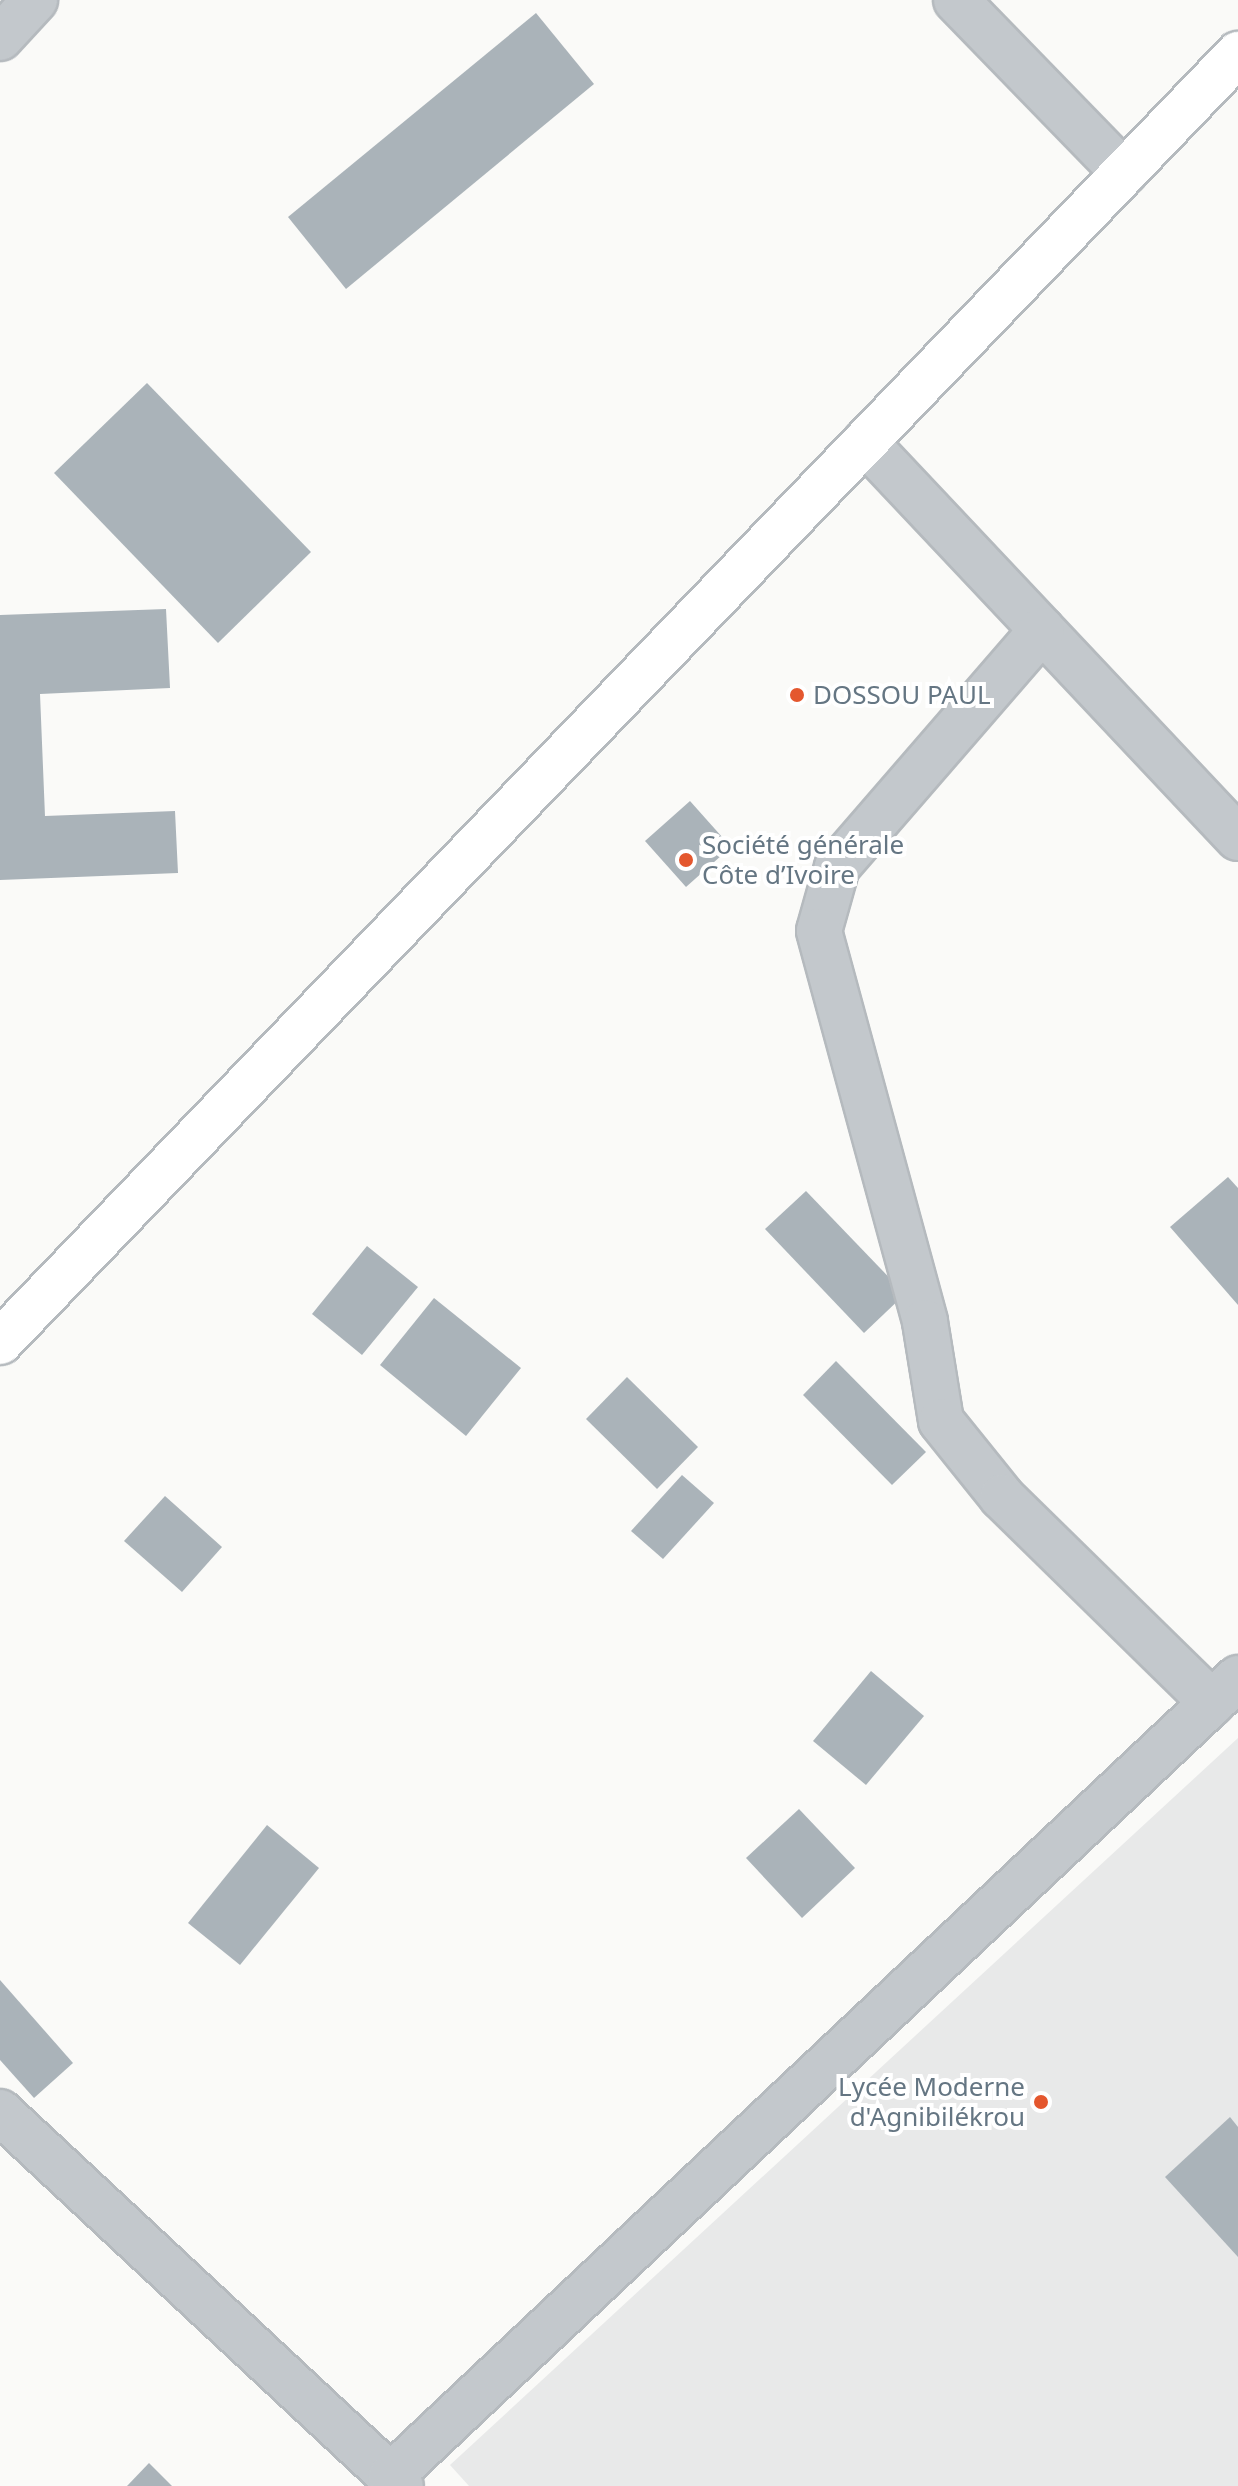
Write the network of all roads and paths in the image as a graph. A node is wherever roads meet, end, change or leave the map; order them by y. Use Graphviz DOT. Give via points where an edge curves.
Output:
graph roads {
  1 [pos="35,0"];
  2 [pos="956,0"];
  3 [pos="0,38"];
  4 [pos="1238,54"];
  5 [pos="1124,173"];
  6 [pos="865,442"];
  7 [pos="1042,630"];
  8 [pos="1238,838"];
  9 [pos="0,1342"];
  10 [pos="1225,1690"];
  11 [pos="0,2112"];
  12 [pos="396,2481"];
  1 -- 3 [label="street"];
  2 -- 5 [label="street"];
  4 -- 5 [label="main road"];
  5 -- 6 [label="main road"];
  6 -- 7 [label="street"];
  6 -- 9 [label="main road"];
  7 -- 8 [label="street"];
  7 -- 10 [label="street" via="837,867 819,931 925,1322 941,1421 1002,1497"];
  10 -- 12 [label="street"];
  11 -- 12 [label="street"];
}
